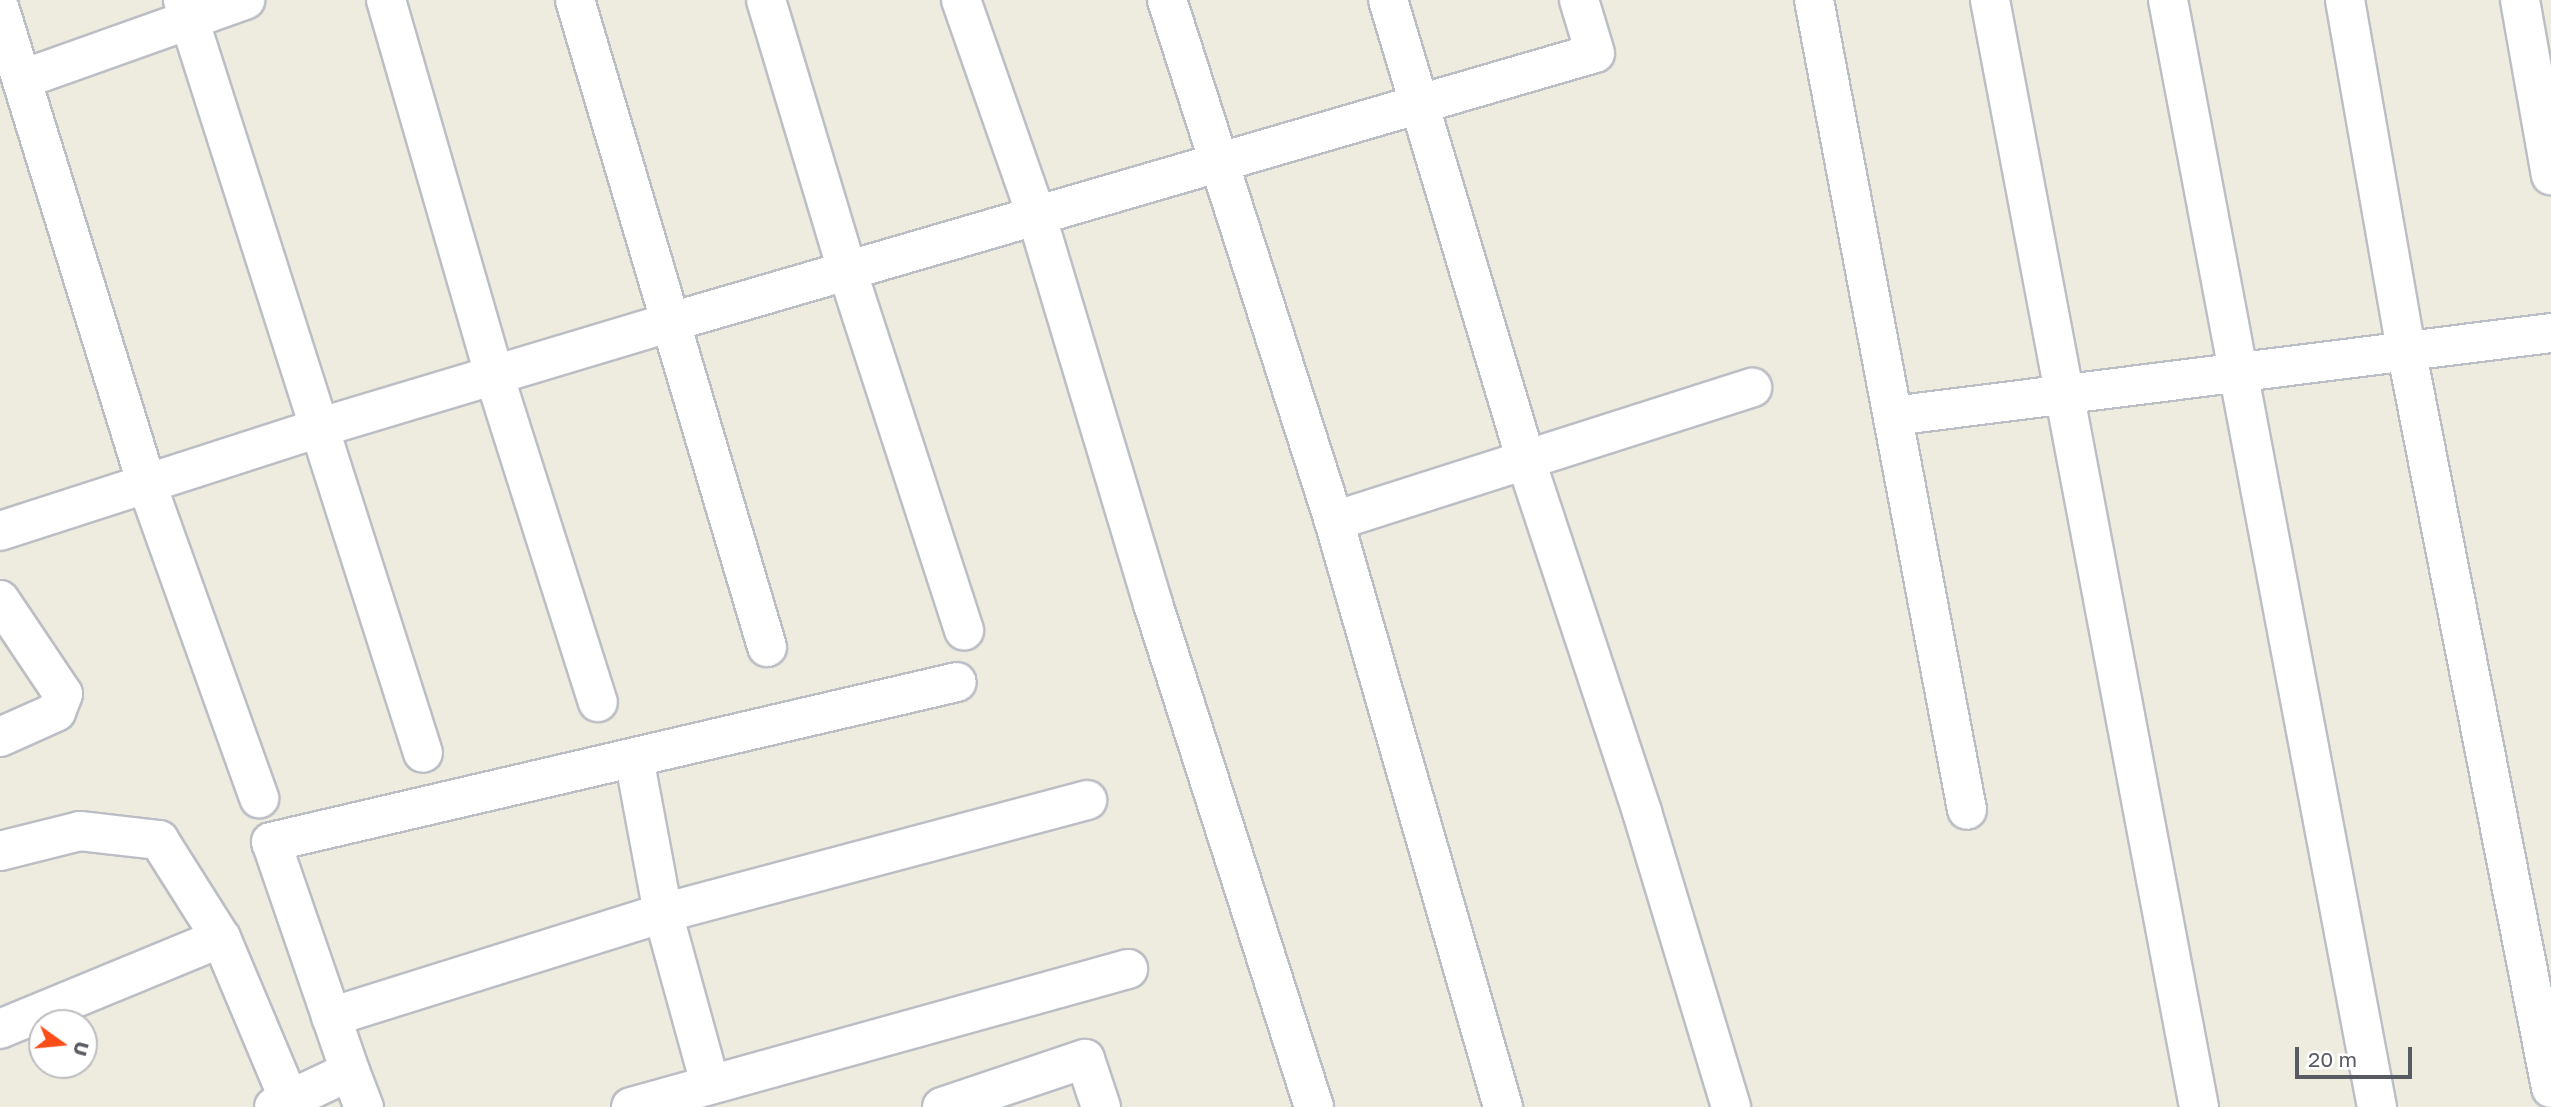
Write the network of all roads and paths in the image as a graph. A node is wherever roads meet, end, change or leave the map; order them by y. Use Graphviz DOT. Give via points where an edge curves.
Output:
graph roads {
  1 [pos="244,0"];
  2 [pos="386,0"];
  3 [pos="575,0"];
  4 [pos="766,0"];
  5 [pos="961,0"];
  6 [pos="1167,0"];
  7 [pos="1388,0"];
  8 [pos="1579,0"];
  9 [pos="1814,0"];
  10 [pos="1990,0"];
  11 [pos="2168,0"];
  12 [pos="2346,0"];
  13 [pos="2520,0"];
  14 [pos="0,10"];
  15 [pos="186,11"];
  16 [pos="23,79"];
  17 [pos="1420,106"];
  18 [pos="1220,160"];
  19 [pos="2551,175"];
  20 [pos="1036,214"];
  21 [pos="847,270"];
  22 [pos="671,322"];
  23 [pos="2551,333"];
  24 [pos="2407,354"];
  25 [pos="2239,374"];
  26 [pos="495,378"];
  27 [pos="1752,388"];
  28 [pos="2064,395"];
  29 [pos="1893,415"];
  30 [pos="318,428"];
  31 [pos="1526,461"];
  32 [pos="146,482"];
  33 [pos="1334,521"];
  34 [pos="0,531"];
  35 [pos="0,600"];
  36 [pos="964,631"];
  37 [pos="767,647"];
  38 [pos="957,682"];
  39 [pos="598,702"];
  40 [pos="0,737"];
  41 [pos="423,753"];
  42 [pos="634,758"];
  43 [pos="259,798"];
  44 [pos="1087,800"];
  45 [pos="1967,810"];
  46 [pos="0,851"];
  47 [pos="663,913"];
  48 [pos="221,938"];
  49 [pos="1128,969"];
  50 [pos="331,1017"];
  51 [pos="0,1029"];
  52 [pos="350,1071"];
  53 [pos="710,1084"];
  54 [pos="2551,1088"];
  55 [pos="285,1105"];
  56 [pos="364,1107"];
  57 [pos="631,1107"];
  58 [pos="943,1107"];
  59 [pos="1101,1107"];
  60 [pos="1314,1107"];
  61 [pos="1503,1107"];
  62 [pos="1731,1107"];
  63 [pos="2199,1107"];
  64 [pos="2377,1107"];
  1 -- 15 [label="street"];
  2 -- 26 [label="street"];
  3 -- 22 [label="street"];
  4 -- 21 [label="street"];
  5 -- 20 [label="street"];
  6 -- 18 [label="street"];
  7 -- 17 [label="street"];
  8 -- 17 [label="street" via="1595,53"];
  9 -- 29 [label="street"];
  10 -- 28 [label="street"];
  11 -- 25 [label="street"];
  12 -- 24 [label="street"];
  13 -- 19 [label="street"];
  14 -- 16 [label="street"];
  15 -- 16 [label="street"];
  15 -- 30 [label="street"];
  16 -- 32 [label="street"];
  17 -- 18 [label="street"];
  17 -- 31 [label="street"];
  18 -- 20 [label="street"];
  18 -- 33 [label="street"];
  20 -- 21 [label="street"];
  20 -- 60 [label="street" via="1153,604"];
  21 -- 22 [label="street"];
  21 -- 36 [label="street"];
  22 -- 26 [label="street"];
  22 -- 37 [label="street"];
  23 -- 24 [label="street"];
  24 -- 25 [label="street"];
  24 -- 54 [label="street"];
  25 -- 28 [label="street"];
  25 -- 64 [label="street"];
  26 -- 30 [label="street"];
  26 -- 39 [label="street"];
  27 -- 31 [label="street"];
  28 -- 29 [label="street"];
  28 -- 63 [label="street"];
  29 -- 45 [label="street"];
  30 -- 32 [label="street"];
  30 -- 41 [label="street"];
  31 -- 33 [label="street"];
  31 -- 62 [label="street" via="1638,799"];
  32 -- 34 [label="street"];
  32 -- 43 [label="street"];
  33 -- 61 [label="street"];
  35 -- 40 [label="street" via="63,694 56,712"];
  38 -- 42 [label="street"];
  42 -- 47 [label="street"];
  42 -- 50 [label="street" via="271,842"];
  44 -- 47 [label="street"];
  46 -- 48 [label="street" via="80,831 159,840"];
  47 -- 50 [label="street"];
  47 -- 53 [label="street"];
  48 -- 51 [label="street"];
  48 -- 55 [label="street"];
  49 -- 53 [label="street"];
  50 -- 52 [label="street"];
  52 -- 55 [label="street"];
  52 -- 56 [label="street"];
  53 -- 57 [label="street"];
  58 -- 59 [label="street" via="1086,1059"];
}
